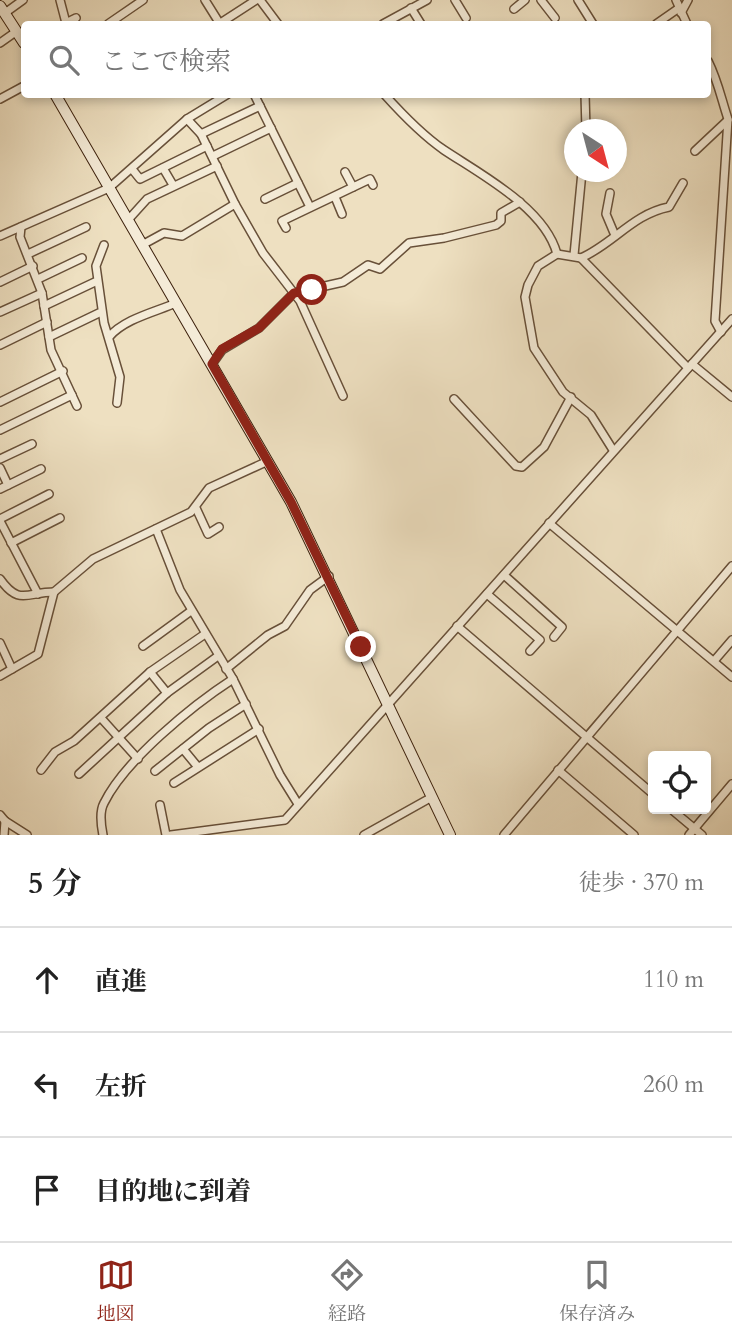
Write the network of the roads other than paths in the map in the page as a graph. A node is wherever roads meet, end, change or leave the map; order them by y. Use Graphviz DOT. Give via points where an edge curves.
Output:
graph roads {
  1 [pos="23,0"];
  2 [pos="60,0"];
  3 [pos="143,0"];
  4 [pos="205,0"];
  5 [pos="258,0"];
  6 [pos="427,0"];
  7 [pos="455,0"];
  8 [pos="524,0"];
  9 [pos="541,0"];
  10 [pos="578,0"];
  11 [pos="688,0"];
  12 [pos="415,4"];
  13 [pos="679,7"];
  14 [pos="3,9"];
  15 [pos="514,9"];
  16 [pos="76,18"];
  17 [pos="466,18"];
  18 [pos="555,18"];
  19 [pos="65,21"];
  20 [pos="70,21"];
  21 [pos="112,21"];
  22 [pos="218,21"];
  23 [pos="225,21"];
  24 [pos="276,21"];
  25 [pos="388,21"];
  26 [pos="420,21"];
  27 [pos="591,21"];
  28 [pos="660,21"];
  29 [pos="18,31"];
  30 [pos="21,37"];
  31 [pos="0,43"];
  32 [pos="711,67"];
  33 [pos="21,88"];
  34 [pos="57,98"];
  35 [pos="221,98"];
  36 [pos="256,98"];
  37 [pos="388,98"];
  38 [pos="585,98"];
  39 [pos="0,99"];
  40 [pos="260,106"];
  41 [pos="730,118"];
  42 [pos="187,119"];
  43 [pos="586,119"];
  44 [pos="271,128"];
  45 [pos="201,135"];
  46 [pos="207,146"];
  47 [pos="695,151"];
  48 [pos="213,156"];
  49 [pos="218,166"];
  50 [pos="163,168"];
  51 [pos="132,169"];
  52 [pos="345,172"];
  53 [pos="581,182"];
  54 [pos="298,183"];
  55 [pos="683,183"];
  56 [pos="173,185"];
  57 [pos="373,185"];
  58 [pos="353,187"];
  59 [pos="109,188"];
  60 [pos="610,193"];
  61 [pos="334,197"];
  62 [pos="265,200"];
  63 [pos="520,202"];
  64 [pos="235,204"];
  65 [pos="310,207"];
  66 [pos="342,214"];
  67 [pos="128,220"];
  68 [pos="21,227"];
  69 [pos="86,227"];
  70 [pos="286,228"];
  71 [pos="614,233"];
  72 [pos="0,236"];
  73 [pos="104,245"];
  74 [pos="142,245"];
  75 [pos="28,254"];
  76 [pos="557,254"];
  77 [pos="577,257"];
  78 [pos="82,258"];
  79 [pos="33,266"];
  80 [pos="38,279"];
  81 [pos="0,282"];
  82 [pos="95,282"];
  83 [pos="42,293"];
  84 [pos="294,293"];
  85 [pos="176,303"];
  86 [pos="44,306"];
  87 [pos="0,312"];
  88 [pos="99,313"];
  89 [pos="732,319"];
  90 [pos="47,321"];
  91 [pos="721,332"];
  92 [pos="49,337"];
  93 [pos="109,337"];
  94 [pos="0,345"];
  95 [pos="212,364"];
  96 [pos="690,366"];
  97 [pos="62,371"];
  98 [pos="72,395"];
  99 [pos="343,396"];
  100 [pos="571,397"];
  101 [pos="732,397"];
  102 [pos="454,399"];
  103 [pos="0,402"];
  104 [pos="117,403"];
  105 [pos="77,406"];
  106 [pos="0,430"];
  107 [pos="32,444"];
  108 [pos="613,450"];
  109 [pos="0,459"];
  110 [pos="268,461"];
  111 [pos="0,468"];
  112 [pos="41,469"];
  113 [pos="4,487"];
  114 [pos="49,494"];
  115 [pos="196,508"];
  116 [pos="60,518"];
  117 [pos="0,520"];
  118 [pos="550,523"];
  119 [pos="219,527"];
  120 [pos="156,529"];
  121 [pos="2,531"];
  122 [pos="11,543"];
  123 [pos="732,566"];
  124 [pos="503,575"];
  125 [pos="329,576"];
  126 [pos="0,579"];
  127 [pos="54,592"];
  128 [pos="38,594"];
  129 [pos="487,594"];
  130 [pos="191,611"];
  131 [pos="457,626"];
  132 [pos="677,630"];
  133 [pos="205,634"];
  134 [pos="554,637"];
  135 [pos="732,640"];
  136 [pos="0,643"];
  137 [pos="144,646"];
  138 [pos="530,651"];
  139 [pos="218,656"];
  140 [pos="714,662"];
  141 [pos="12,669"];
  142 [pos="226,669"];
  143 [pos="150,672"];
  144 [pos="0,676"];
  145 [pos="732,677"];
  146 [pos="233,679"];
  147 [pos="167,693"];
  148 [pos="246,704"];
  149 [pos="388,705"];
  150 [pos="101,718"];
  151 [pos="259,729"];
  152 [pos="587,737"];
  153 [pos="119,738"];
  154 [pos="183,749"];
  155 [pos="138,759"];
  156 [pos="197,766"];
  157 [pos="41,770"];
  158 [pos="155,771"];
  159 [pos="558,771"];
  160 [pos="79,774"];
  161 [pos="174,783"];
  162 [pos="732,784"];
  163 [pos="648,790"];
  164 [pos="729,794"];
  165 [pos="432,797"];
  166 [pos="301,801"];
  167 [pos="160,805"];
  168 [pos="675,814"];
  169 [pos="3,818"];
  170 [pos="691,832"];
  171 [pos="4,835"];
  172 [pos="27,835"];
  173 [pos="103,835"];
  174 [pos="169,835"];
  175 [pos="364,835"];
  176 [pos="450,835"];
  177 [pos="504,835"];
  178 [pos="634,835"];
  179 [pos="702,835"];
  1 -- 14 [label="street"];
  2 -- 19 [label="street"];
  3 -- 21 [label="street"];
  4 -- 22 [label="street"];
  5 -- 23 [label="street"];
  5 -- 24 [label="street"];
  6 -- 12 [label="street"];
  7 -- 17 [label="street"];
  8 -- 15 [label="street"];
  9 -- 18 [label="street"];
  10 -- 27 [label="street"];
  11 -- 13 [label="street"];
  12 -- 25 [label="street"];
  12 -- 26 [label="street"];
  13 -- 28 [label="street"];
  14 -- 29 [label="street"];
  16 -- 20 [label="street"];
  29 -- 30 [label="street"];
  29 -- 31 [label="street"];
  32 -- 41 [label="street"];
  33 -- 39 [label="street"];
  34 -- 59 [label="street"];
  35 -- 42 [label="street"];
  36 -- 40 [label="street"];
  37 -- 63 [label="street" via="442,148"];
  38 -- 43 [label="street"];
  40 -- 44 [label="street"];
  40 -- 45 [label="street"];
  41 -- 47 [label="street"];
  41 -- 91 [label="street" via="715,321"];
  42 -- 45 [label="street"];
  42 -- 51 [label="street"];
  44 -- 48 [label="street"];
  44 -- 54 [label="street"];
  45 -- 46 [label="street"];
  46 -- 48 [label="street"];
  46 -- 50 [label="street"];
  48 -- 49 [label="street"];
  49 -- 56 [label="street"];
  49 -- 64 [label="street"];
  50 -- 51 [label="street" via="140,179"];
  50 -- 56 [label="street"];
  51 -- 59 [label="street"];
  52 -- 58 [label="street"];
  53 -- 77 [label="street"];
  54 -- 62 [label="street"];
  54 -- 65 [label="street"];
  55 -- 71 [label="street" via="669,206"];
  56 -- 67 [label="street" via="147,199"];
  57 -- 58 [label="street" via="370,179"];
  58 -- 61 [label="street"];
  59 -- 67 [label="street"];
  59 -- 68 [label="street"];
  60 -- 71 [label="street" via="606,214"];
  61 -- 65 [label="street"];
  61 -- 66 [label="street"];
  63 -- 76 [label="street" via="554,242"];
  63 -- 84 [label="street" via="500,213 496,225 409,243 380,269 368,265 344,282"];
  64 -- 74 [label="street" via="182,236 164,233"];
  64 -- 84 [label="street" via="263,253"];
  65 -- 70 [label="street" via="282,221"];
  67 -- 74 [label="street"];
  68 -- 72 [label="street"];
  68 -- 75 [label="street"];
  69 -- 75 [label="street"];
  71 -- 77 [label="street" via="605,244"];
  73 -- 93 [label="street" via="96,266"];
  74 -- 85 [label="street"];
  75 -- 79 [label="street"];
  76 -- 77 [label="street"];
  76 -- 100 [label="street" via="532,274 525,298 539,359"];
  77 -- 96 [label="street"];
  78 -- 80 [label="street"];
  79 -- 80 [label="street"];
  79 -- 81 [label="street"];
  80 -- 83 [label="street"];
  82 -- 86 [label="street"];
  83 -- 86 [label="street"];
  83 -- 87 [label="street"];
  84 -- 95 [label="street" via="259,328 222,349"];
  84 -- 99 [label="street"];
  85 -- 93 [label="street" via="136,319"];
  85 -- 95 [label="street"];
  86 -- 90 [label="street"];
  88 -- 92 [label="street"];
  89 -- 91 [label="street"];
  90 -- 92 [label="street"];
  90 -- 94 [label="street"];
  91 -- 96 [label="street"];
  92 -- 97 [label="street"];
  93 -- 104 [label="street" via="120,377"];
  95 -- 110 [label="street"];
  96 -- 101 [label="street"];
  96 -- 108 [label="street"];
  97 -- 98 [label="street"];
  97 -- 103 [label="street"];
  98 -- 105 [label="street"];
  98 -- 106 [label="street"];
  100 -- 102 [label="street" via="544,447 522,467 516,466"];
  100 -- 108 [label="street" via="591,415"];
  107 -- 109 [label="street"];
  108 -- 118 [label="street"];
  110 -- 115 [label="street" via="209,488"];
  110 -- 125 [label="street"];
  111 -- 113 [label="street"];
  112 -- 113 [label="street"];
  114 -- 117 [label="street"];
  115 -- 119 [label="street" via="208,534"];
  115 -- 120 [label="street"];
  116 -- 122 [label="street"];
  117 -- 121 [label="street"];
  118 -- 124 [label="street"];
  118 -- 132 [label="street"];
  120 -- 127 [label="street" via="93,559"];
  120 -- 130 [label="street"];
  121 -- 122 [label="street"];
  122 -- 128 [label="street"];
  123 -- 132 [label="street"];
  124 -- 129 [label="street"];
  124 -- 134 [label="street" via="562,626"];
  125 -- 142 [label="street" via="310,590 285,626"];
  125 -- 149 [label="street"];
  126 -- 128 [label="street" via="18,596"];
  127 -- 128 [label="street"];
  127 -- 141 [label="street" via="38,654"];
  129 -- 131 [label="street"];
  129 -- 138 [label="street" via="540,640"];
  130 -- 133 [label="street"];
  130 -- 137 [label="street"];
  131 -- 149 [label="street"];
  131 -- 152 [label="street"];
  132 -- 140 [label="street"];
  132 -- 152 [label="street"];
  133 -- 139 [label="street"];
  133 -- 143 [label="street"];
  135 -- 140 [label="street"];
  136 -- 141 [label="street"];
  139 -- 142 [label="street"];
  139 -- 147 [label="street"];
  140 -- 145 [label="street"];
  141 -- 144 [label="street"];
  142 -- 146 [label="street"];
  143 -- 147 [label="street"];
  143 -- 150 [label="street"];
  146 -- 148 [label="street"];
  146 -- 155 [label="street" via="200,701"];
  147 -- 153 [label="street"];
  148 -- 151 [label="street"];
  148 -- 154 [label="street"];
  149 -- 165 [label="street"];
  149 -- 166 [label="street"];
  150 -- 153 [label="street"];
  150 -- 157 [label="street" via="55,752"];
  151 -- 156 [label="street"];
  151 -- 166 [label="street" via="280,775"];
  152 -- 159 [label="street"];
  152 -- 163 [label="street"];
  153 -- 155 [label="street"];
  153 -- 160 [label="street"];
  154 -- 156 [label="street"];
  154 -- 158 [label="street"];
  155 -- 173 [label="street" via="103,804"];
  156 -- 161 [label="street"];
  159 -- 177 [label="street"];
  159 -- 178 [label="street"];
  162 -- 164 [label="street"];
  164 -- 170 [label="street"];
  165 -- 175 [label="street"];
  165 -- 176 [label="street"];
  166 -- 174 [label="street" via="285,820"];
  167 -- 174 [label="street"];
  168 -- 170 [label="street"];
  169 -- 171 [label="street"];
  169 -- 172 [label="street"];
  170 -- 179 [label="street"];
}
